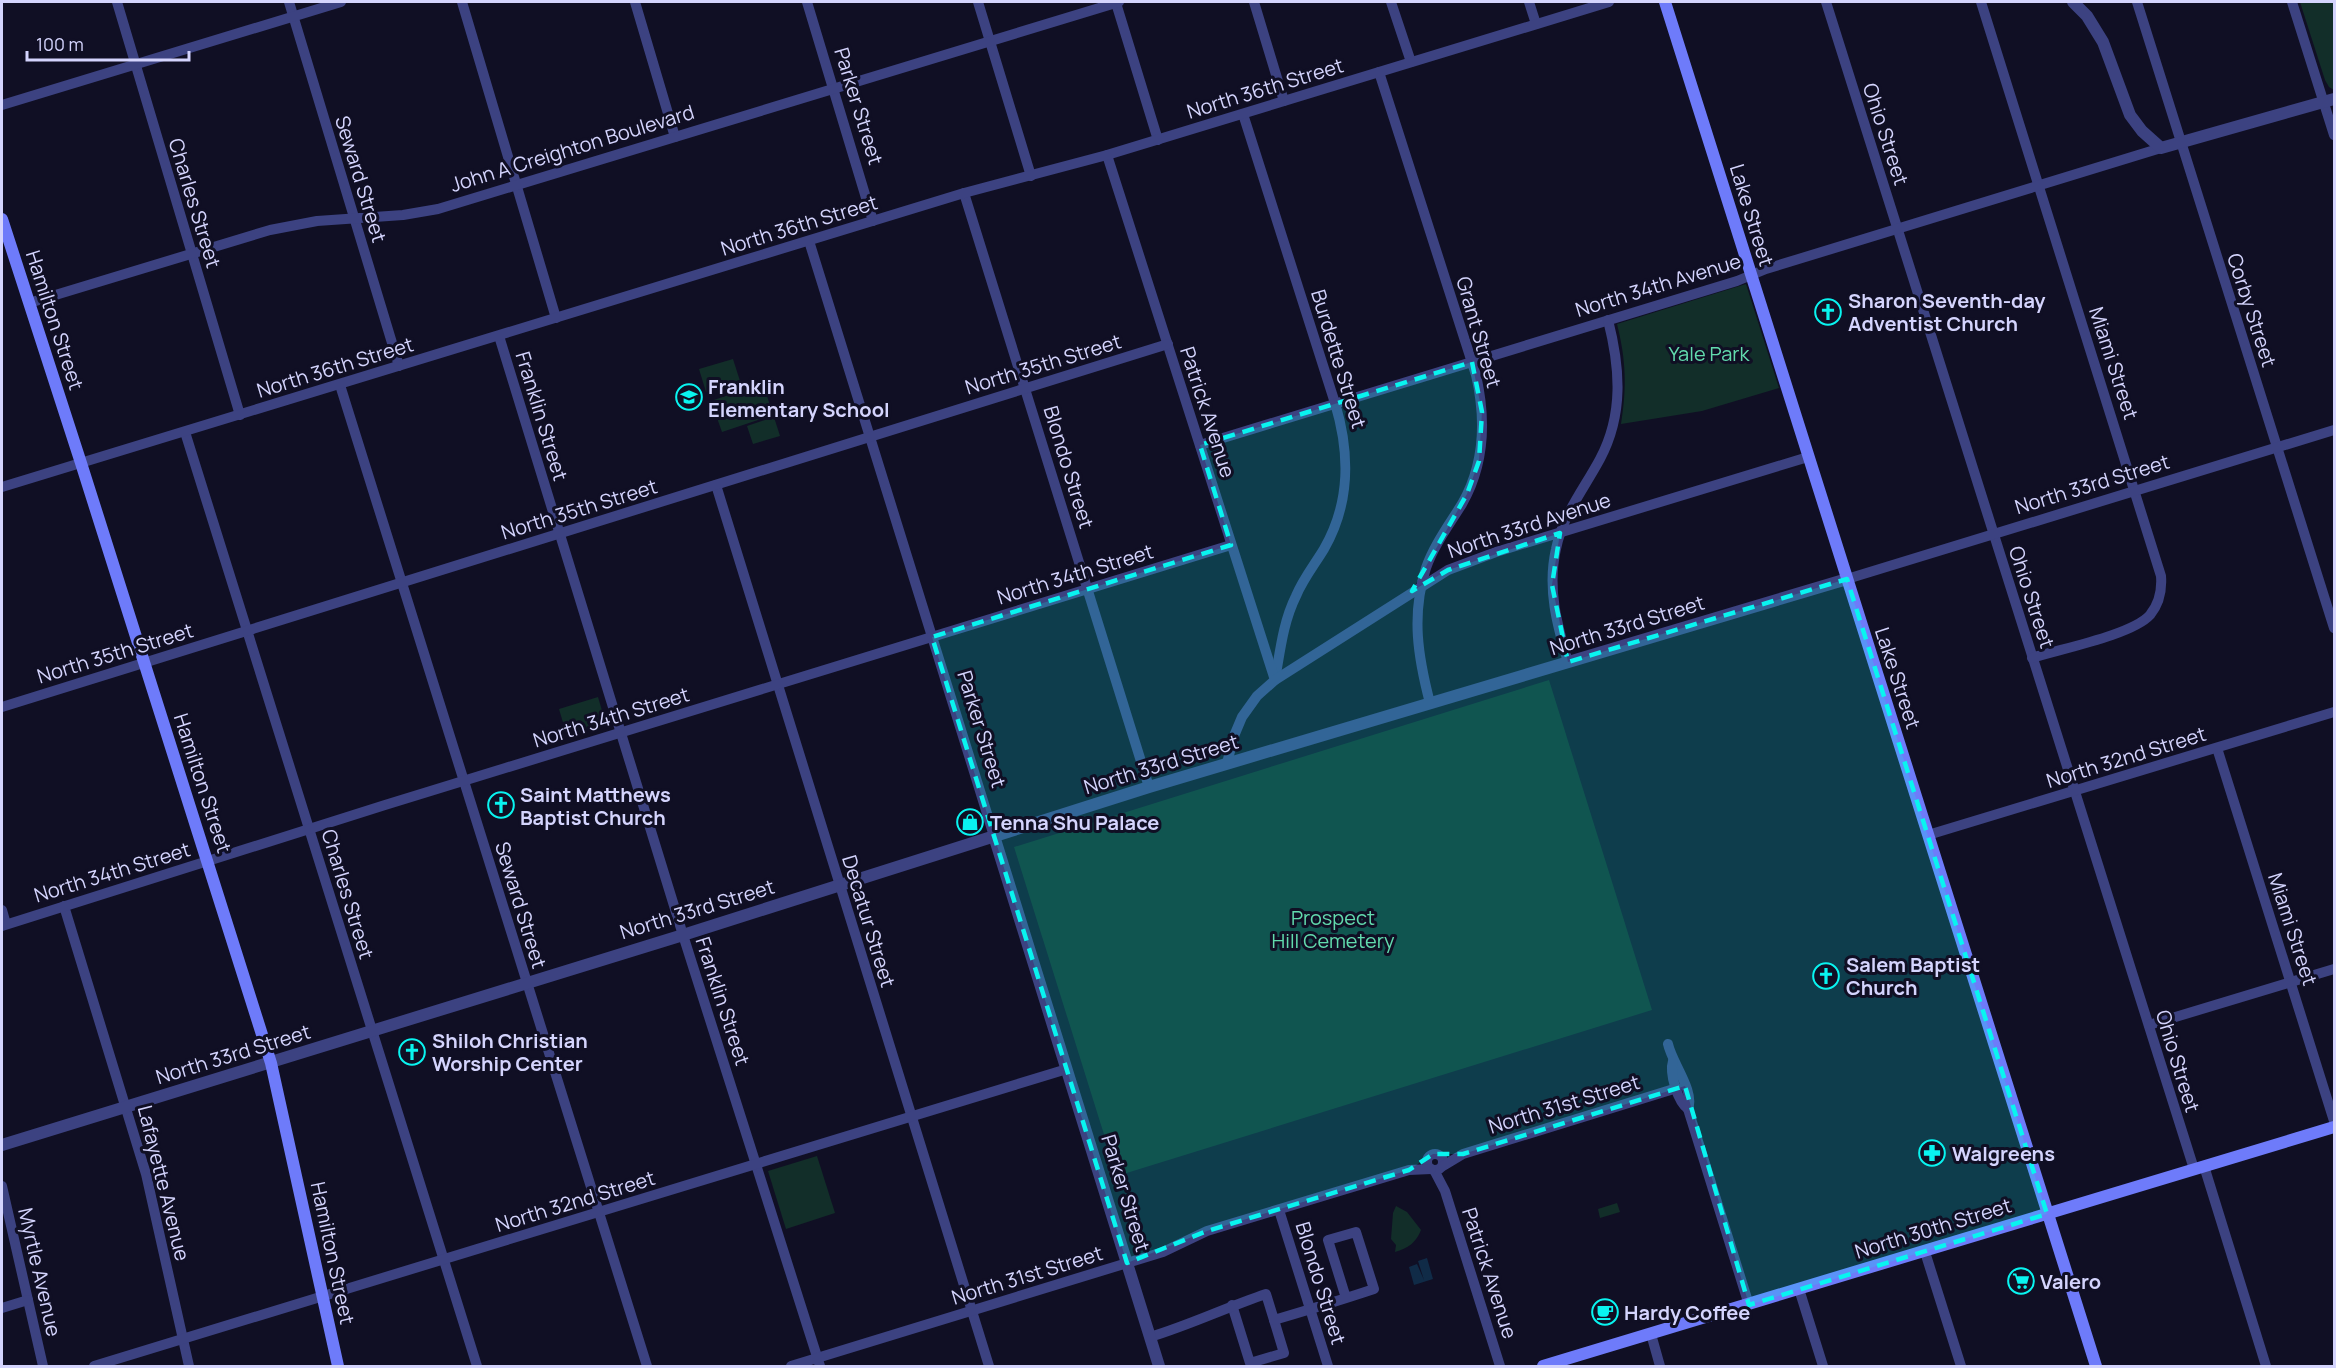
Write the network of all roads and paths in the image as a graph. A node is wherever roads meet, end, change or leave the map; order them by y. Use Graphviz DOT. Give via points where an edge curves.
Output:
graph roads {
  1 [pos="117,2"];
  2 [pos="289,2"];
  3 [pos="341,2"];
  4 [pos="462,2"];
  5 [pos="635,2"];
  6 [pos="807,2"];
  7 [pos="978,2"];
  8 [pos="1118,2"];
  9 [pos="1254,2"];
  10 [pos="1391,2"];
  11 [pos="1529,2"];
  12 [pos="1609,2"];
  13 [pos="1665,2"];
  14 [pos="1826,2"];
  15 [pos="1981,2"];
  16 [pos="2073,2"];
  17 [pos="2137,2"];
  18 [pos="2292,2"];
  19 [pos="293,16"];
  20 [pos="1536,24"];
  21 [pos="990,41"];
  22 [pos="1411,62"];
  23 [pos="135,64"];
  24 [pos="1379,72"];
  25 [pos="833,89"];
  26 [pos="2329,100"];
  27 [pos="1284,101"];
  28 [pos="2,105"];
  29 [pos="1243,114"];
  30 [pos="2334,135"];
  31 [pos="675,137"];
  32 [pos="1158,140"];
  33 [pos="2182,142"];
  34 [pos="2161,148"];
  35 [pos="1107,155"];
  36 [pos="1031,176"];
  37 [pos="517,186"];
  38 [pos="2039,186"];
  39 [pos="964,193"];
  40 [pos="355,218"];
  41 [pos="2,219"];
  42 [pos="873,221"];
  43 [pos="1897,229"];
  44 [pos="809,241"];
  45 [pos="192,253"];
  46 [pos="1751,275"];
  47 [pos="29,303"];
  48 [pos="556,318"];
  49 [pos="1608,320"];
  50 [pos="498,336"];
  51 [pos="1167,344"];
  52 [pos="1472,362"];
  53 [pos="399,366"];
  54 [pos="340,385"];
  55 [pos="1026,389"];
  56 [pos="1335,403"];
  57 [pos="240,415"];
  58 [pos="2334,430"];
  59 [pos="184,432"];
  60 [pos="870,437"];
  61 [pos="1200,445"];
  62 [pos="2277,447"];
  63 [pos="1808,457"];
  64 [pos="81,463"];
  65 [pos="716,485"];
  66 [pos="2,487"];
  67 [pos="2135,491"];
  68 [pos="1560,533"];
  69 [pos="559,534"];
  70 [pos="1993,535"];
  71 [pos="1231,545"];
  72 [pos="1847,579"];
  73 [pos="402,583"];
  74 [pos="1421,586"];
  75 [pos="1088,589"];
  76 [pos="2334,628"];
  77 [pos="248,631"];
  78 [pos="932,637"];
  79 [pos="2032,658"];
  80 [pos="1568,662"];
  81 [pos="144,663"];
  82 [pos="1275,680"];
  83 [pos="777,684"];
  84 [pos="1431,703"];
  85 [pos="2,707"];
  86 [pos="2334,712"];
  87 [pos="621,732"];
  88 [pos="2217,748"];
  89 [pos="1227,763"];
  90 [pos="464,780"];
  91 [pos="1149,787"];
  92 [pos="2075,791"];
  93 [pos="310,830"];
  94 [pos="1928,835"];
  95 [pos="994,836"];
  96 [pos="208,861"];
  97 [pos="838,885"];
  98 [pos="64,906"];
  99 [pos="2,910"];
  100 [pos="4,925"];
  101 [pos="683,935"];
  102 [pos="2334,969"];
  103 [pos="2291,982"];
  104 [pos="527,983"];
  105 [pos="2149,1025"];
  106 [pos="372,1031"];
  107 [pos="1668,1044"];
  108 [pos="1673,1061"];
  109 [pos="271,1063"];
  110 [pos="1067,1070"];
  111 [pos="1677,1088"];
  112 [pos="127,1107"];
  113 [pos="1688,1109"];
  114 [pos="911,1117"];
  115 [pos="2334,1120"];
  116 [pos="2334,1127"];
  117 [pos="2,1145"];
  118 [pos="1462,1154"];
  119 [pos="1433,1156"];
  120 [pos="756,1165"];
  121 [pos="1437,1168"];
  122 [pos="2199,1168"];
  123 [pos="1409,1170"];
  124 [pos="2,1186"];
  125 [pos="1279,1210"];
  126 [pos="598,1213"];
  127 [pos="2047,1214"];
  128 [pos="1925,1252"];
  129 [pos="443,1260"];
  130 [pos="1127,1263"];
  131 [pos="1799,1289"];
  132 [pos="322,1296"];
  133 [pos="1346,1298"];
  134 [pos="28,1300"];
  135 [pos="1232,1305"];
  136 [pos="1749,1305"];
  137 [pos="2,1308"];
  138 [pos="1310,1309"];
  139 [pos="972,1311"];
  140 [pos="1274,1320"];
  141 [pos="1651,1334"];
  142 [pos="1150,1337"];
  143 [pos="183,1339"];
  144 [pos="818,1363"];
  145 [pos="43,1366"];
  146 [pos="94,1366"];
  147 [pos="189,1366"];
  148 [pos="338,1366"];
  149 [pos="477,1366"];
  150 [pos="647,1366"];
  151 [pos="791,1366"];
  152 [pos="989,1366"];
  153 [pos="1159,1366"];
  154 [pos="1328,1366"];
  155 [pos="1500,1366"];
  156 [pos="1543,1366"];
  157 [pos="1660,1366"];
  158 [pos="1823,1366"];
  159 [pos="1961,1366"];
  160 [pos="2096,1366"];
  161 [pos="2266,1366"];
  1 -- 23 [label="street, Charles Street"];
  2 -- 19 [label="street, Seward Street"];
  3 -- 19 [label="street"];
  4 -- 37 [label="street"];
  5 -- 31 [label="street"];
  6 -- 25 [label="street, Parker Street"];
  7 -- 21 [label="street"];
  8 -- 21 [label="street, John A Creighton Boulevard"];
  8 -- 32 [label="street"];
  9 -- 27 [label="street"];
  10 -- 22 [label="street"];
  11 -- 20 [label="street"];
  12 -- 20 [label="street, North 36th Street"];
  13 -- 46 [label="main road, Lake Street"];
  14 -- 43 [label="street, Ohio Street"];
  15 -- 38 [label="street, Miami Street"];
  16 -- 34 [label="street" via="2103,42 2130,114"];
  17 -- 33 [label="street, Corby Street"];
  18 -- 26 [label="street"];
  19 -- 23 [label="street"];
  19 -- 40 [label="street, Seward Street"];
  20 -- 22 [label="street, North 36th Street"];
  21 -- 25 [label="street, John A Creighton Boulevard"];
  21 -- 36 [label="street"];
  22 -- 24 [label="street, North 36th Street"];
  23 -- 28 [label="street"];
  23 -- 45 [label="street, Charles Street"];
  24 -- 27 [label="street, North 36th Street"];
  24 -- 52 [label="street, Grant Street"];
  25 -- 31 [label="street, John A Creighton Boulevard"];
  25 -- 42 [label="street, Parker Street"];
  26 -- 30 [label="street"];
  26 -- 33 [label="street"];
  27 -- 29 [label="street, North 36th Street"];
  29 -- 32 [label="street, North 36th Street"];
  29 -- 56 [label="street, Burdette Street"];
  31 -- 37 [label="street, John A Creighton Boulevard"];
  32 -- 35 [label="street, North 36th Street"];
  33 -- 34 [label="street"];
  33 -- 62 [label="street, Corby Street"];
  34 -- 38 [label="street, North 34th Avenue"];
  35 -- 36 [label="street, North 36th Street"];
  35 -- 51 [label="street, Patrick Avenue"];
  36 -- 39 [label="street, North 36th Street"];
  37 -- 40 [label="street, John A Creighton Boulevard" via="422,213"];
  37 -- 48 [label="street"];
  38 -- 43 [label="street, North 34th Avenue"];
  38 -- 67 [label="street, Miami Street"];
  39 -- 42 [label="street, North 36th Street"];
  39 -- 55 [label="street, Blondo Street"];
  40 -- 45 [label="street, John A Creighton Boulevard" via="279,228"];
  40 -- 53 [label="street, Seward Street"];
  41 -- 47 [label="main road, Hamilton Street"];
  42 -- 44 [label="street, North 36th Street"];
  43 -- 46 [label="street, North 34th Avenue"];
  43 -- 70 [label="street, Ohio Street"];
  44 -- 48 [label="street, North 36th Street"];
  44 -- 60 [label="street, Parker Street"];
  45 -- 47 [label="street, John A Creighton Boulevard"];
  45 -- 57 [label="street, Charles Street"];
  46 -- 49 [label="street, North 34th Avenue"];
  46 -- 63 [label="main road, Lake Street"];
  47 -- 64 [label="main road, Hamilton Street"];
  48 -- 50 [label="street, North 36th Street"];
  49 -- 52 [label="street, North 34th Avenue"];
  49 -- 68 [label="street" via="1619,376 1615,418 1600,459 1569,508"];
  50 -- 53 [label="street, North 36th Street"];
  50 -- 69 [label="street, Franklin Street"];
  51 -- 55 [label="street, North 35th Street"];
  51 -- 61 [label="street, Patrick Avenue"];
  52 -- 56 [label="street, North 34th Avenue"];
  52 -- 74 [label="street, Grant Street" via="1482,412 1479,461 1467,494 1431,555"];
  53 -- 54 [label="street, North 36th Street"];
  54 -- 57 [label="street, North 36th Street"];
  54 -- 73 [label="street, Seward Street"];
  55 -- 60 [label="street, North 35th Street"];
  55 -- 75 [label="street, Blondo Street"];
  56 -- 61 [label="street, North 34th Avenue"];
  56 -- 82 [label="street, Burdette Street" via="1346,452 1343,501 1331,536 1291,607"];
  57 -- 59 [label="street, North 36th Street"];
  58 -- 62 [label="street, North 33rd Street"];
  59 -- 64 [label="street, North 36th Street"];
  59 -- 77 [label="street, Charles Street"];
  60 -- 65 [label="street, North 35th Street"];
  60 -- 78 [label="street, Parker Street"];
  61 -- 71 [label="street, Patrick Avenue"];
  62 -- 67 [label="street, North 33rd Street"];
  62 -- 76 [label="street, Corby Street"];
  63 -- 68 [label="street, North 33rd Avenue"];
  63 -- 72 [label="main road, Lake Street"];
  64 -- 66 [label="street, North 36th Street"];
  64 -- 81 [label="main road, Hamilton Street"];
  65 -- 69 [label="street, North 35th Street"];
  65 -- 83 [label="street, Decatur Street"];
  67 -- 70 [label="street, North 33rd Street"];
  67 -- 79 [label="street, Miami Street" via="2161,576 2161,591 2153,611 2134,626"];
  68 -- 74 [label="street, North 33rd Avenue" via="1464,563"];
  68 -- 80 [label="street" via="1553,564 1553,592"];
  69 -- 73 [label="street, North 35th Street"];
  69 -- 87 [label="street, Franklin Street"];
  70 -- 72 [label="street, North 33rd Street"];
  70 -- 79 [label="street, Ohio Street"];
  71 -- 75 [label="street, North 34th Street"];
  71 -- 82 [label="street, Patrick Avenue"];
  72 -- 80 [label="street, North 33rd Street"];
  72 -- 94 [label="main road, Lake Street"];
  73 -- 77 [label="street, North 35th Street"];
  73 -- 90 [label="street, Seward Street"];
  74 -- 82 [label="street, North 33rd Avenue"];
  74 -- 84 [label="street, Grant Street" via="1417,641"];
  75 -- 78 [label="street, North 34th Street"];
  75 -- 91 [label="street, Blondo Street"];
  77 -- 81 [label="street, North 35th Street"];
  77 -- 93 [label="street, Charles Street"];
  78 -- 83 [label="street, North 34th Street"];
  78 -- 95 [label="street, Parker Street"];
  79 -- 92 [label="street, Ohio Street"];
  80 -- 84 [label="street, North 33rd Street"];
  81 -- 85 [label="street, North 35th Street"];
  81 -- 96 [label="main road, Hamilton Street"];
  82 -- 89 [label="street, North 33rd Avenue" via="1242,717"];
  83 -- 87 [label="street, North 34th Street"];
  83 -- 97 [label="street, Decatur Street"];
  84 -- 89 [label="street, North 33rd Street"];
  86 -- 88 [label="street, North 32nd Street"];
  87 -- 90 [label="street, North 34th Street"];
  87 -- 101 [label="street, Franklin Street"];
  88 -- 92 [label="street, North 32nd Street"];
  88 -- 103 [label="street, Miami Street"];
  89 -- 91 [label="street, North 33rd Street"];
  90 -- 93 [label="street, North 34th Street"];
  90 -- 104 [label="street, Seward Street"];
  91 -- 95 [label="street, North 33rd Street"];
  92 -- 94 [label="street, North 32nd Street"];
  92 -- 105 [label="street, Ohio Street"];
  93 -- 96 [label="street, North 34th Street"];
  93 -- 106 [label="street, Charles Street"];
  94 -- 127 [label="main road, Lake Street"];
  95 -- 97 [label="street, North 33rd Street"];
  95 -- 110 [label="street, Parker Street"];
  96 -- 98 [label="street, North 34th Street"];
  96 -- 109 [label="main road, Hamilton Street"];
  97 -- 101 [label="street, North 33rd Street"];
  97 -- 114 [label="street, Decatur Street"];
  98 -- 100 [label="street, North 34th Street"];
  98 -- 112 [label="street, Lafayette Avenue"];
  99 -- 100 [label="street"];
  101 -- 104 [label="street, North 33rd Street"];
  101 -- 120 [label="street, Franklin Street"];
  102 -- 103 [label="street"];
  103 -- 105 [label="street"];
  103 -- 115 [label="street, Miami Street"];
  104 -- 106 [label="street, North 33rd Street"];
  104 -- 126 [label="street, Seward Street"];
  105 -- 122 [label="street, Ohio Street"];
  106 -- 109 [label="street, North 33rd Street"];
  106 -- 129 [label="street, Charles Street"];
  107 -- 108 [label="street"];
  108 -- 111 [label="street" via="1671,1070"];
  108 -- 113 [label="street" via="1689,1100"];
  109 -- 112 [label="street, North 33rd Street"];
  109 -- 132 [label="main road, Hamilton Street"];
  110 -- 114 [label="street, North 32nd Street"];
  110 -- 130 [label="street, Parker Street"];
  111 -- 113 [label="street"];
  111 -- 118 [label="street, North 31st Street"];
  112 -- 117 [label="street, North 33rd Street"];
  112 -- 143 [label="street, Lafayette Avenue"];
  113 -- 136 [label="street"];
  114 -- 120 [label="street, North 32nd Street"];
  114 -- 139 [label="street, Decatur Street"];
  116 -- 122 [label="main road, North 30th Street"];
  118 -- 119 [label="street, North 31st Street"];
  118 -- 121 [label="street, North 31st Street"];
  119 -- 121 [label="street, Patrick Avenue" via="1442,1158"];
  119 -- 123 [label="street, North 31st Street"];
  120 -- 126 [label="street, North 32nd Street"];
  120 -- 144 [label="street, Franklin Street"];
  121 -- 123 [label="street, North 31st Street"];
  121 -- 155 [label="street, Patrick Avenue"];
  122 -- 127 [label="main road, North 30th Street"];
  122 -- 161 [label="street, Ohio Street"];
  123 -- 125 [label="street, North 31st Street"];
  124 -- 134 [label="street, Myrtle Avenue"];
  125 -- 130 [label="street, North 31st Street" via="1205,1232 1166,1251"];
  125 -- 138 [label="street, Blondo Street"];
  126 -- 129 [label="street, North 32nd Street"];
  126 -- 150 [label="street, Seward Street"];
  127 -- 128 [label="main road, North 30th Street"];
  127 -- 160 [label="main road, Lake Street"];
  128 -- 131 [label="main road, North 30th Street"];
  128 -- 159 [label="street"];
  129 -- 132 [label="street, North 32nd Street"];
  129 -- 149 [label="street, Charles Street"];
  130 -- 139 [label="street, North 31st Street"];
  130 -- 142 [label="street, Parker Street"];
  131 -- 136 [label="main road, North 30th Street"];
  131 -- 158 [label="street"];
  132 -- 143 [label="street, North 32nd Street"];
  132 -- 148 [label="main road, Hamilton Street"];
  133 -- 133 [label="street" via="1374,1289 1356,1232 1328,1240"];
  133 -- 138 [label="street"];
  134 -- 137 [label="street"];
  134 -- 145 [label="street, Myrtle Avenue"];
  135 -- 140 [label="street" via="1266,1294"];
  135 -- 140 [label="street" via="1250,1363 1284,1353"];
  135 -- 142 [label="street"];
  136 -- 141 [label="main road, North 30th Street"];
  138 -- 140 [label="street"];
  138 -- 154 [label="street, Blondo Street"];
  139 -- 144 [label="street, North 31st Street"];
  139 -- 152 [label="street, Decatur Street"];
  141 -- 156 [label="main road, North 30th Street"];
  141 -- 157 [label="street"];
  142 -- 153 [label="street, Parker Street"];
  143 -- 146 [label="street, North 32nd Street"];
  143 -- 147 [label="street, Lafayette Avenue"];
  144 -- 151 [label="street, North 31st Street"];
}
